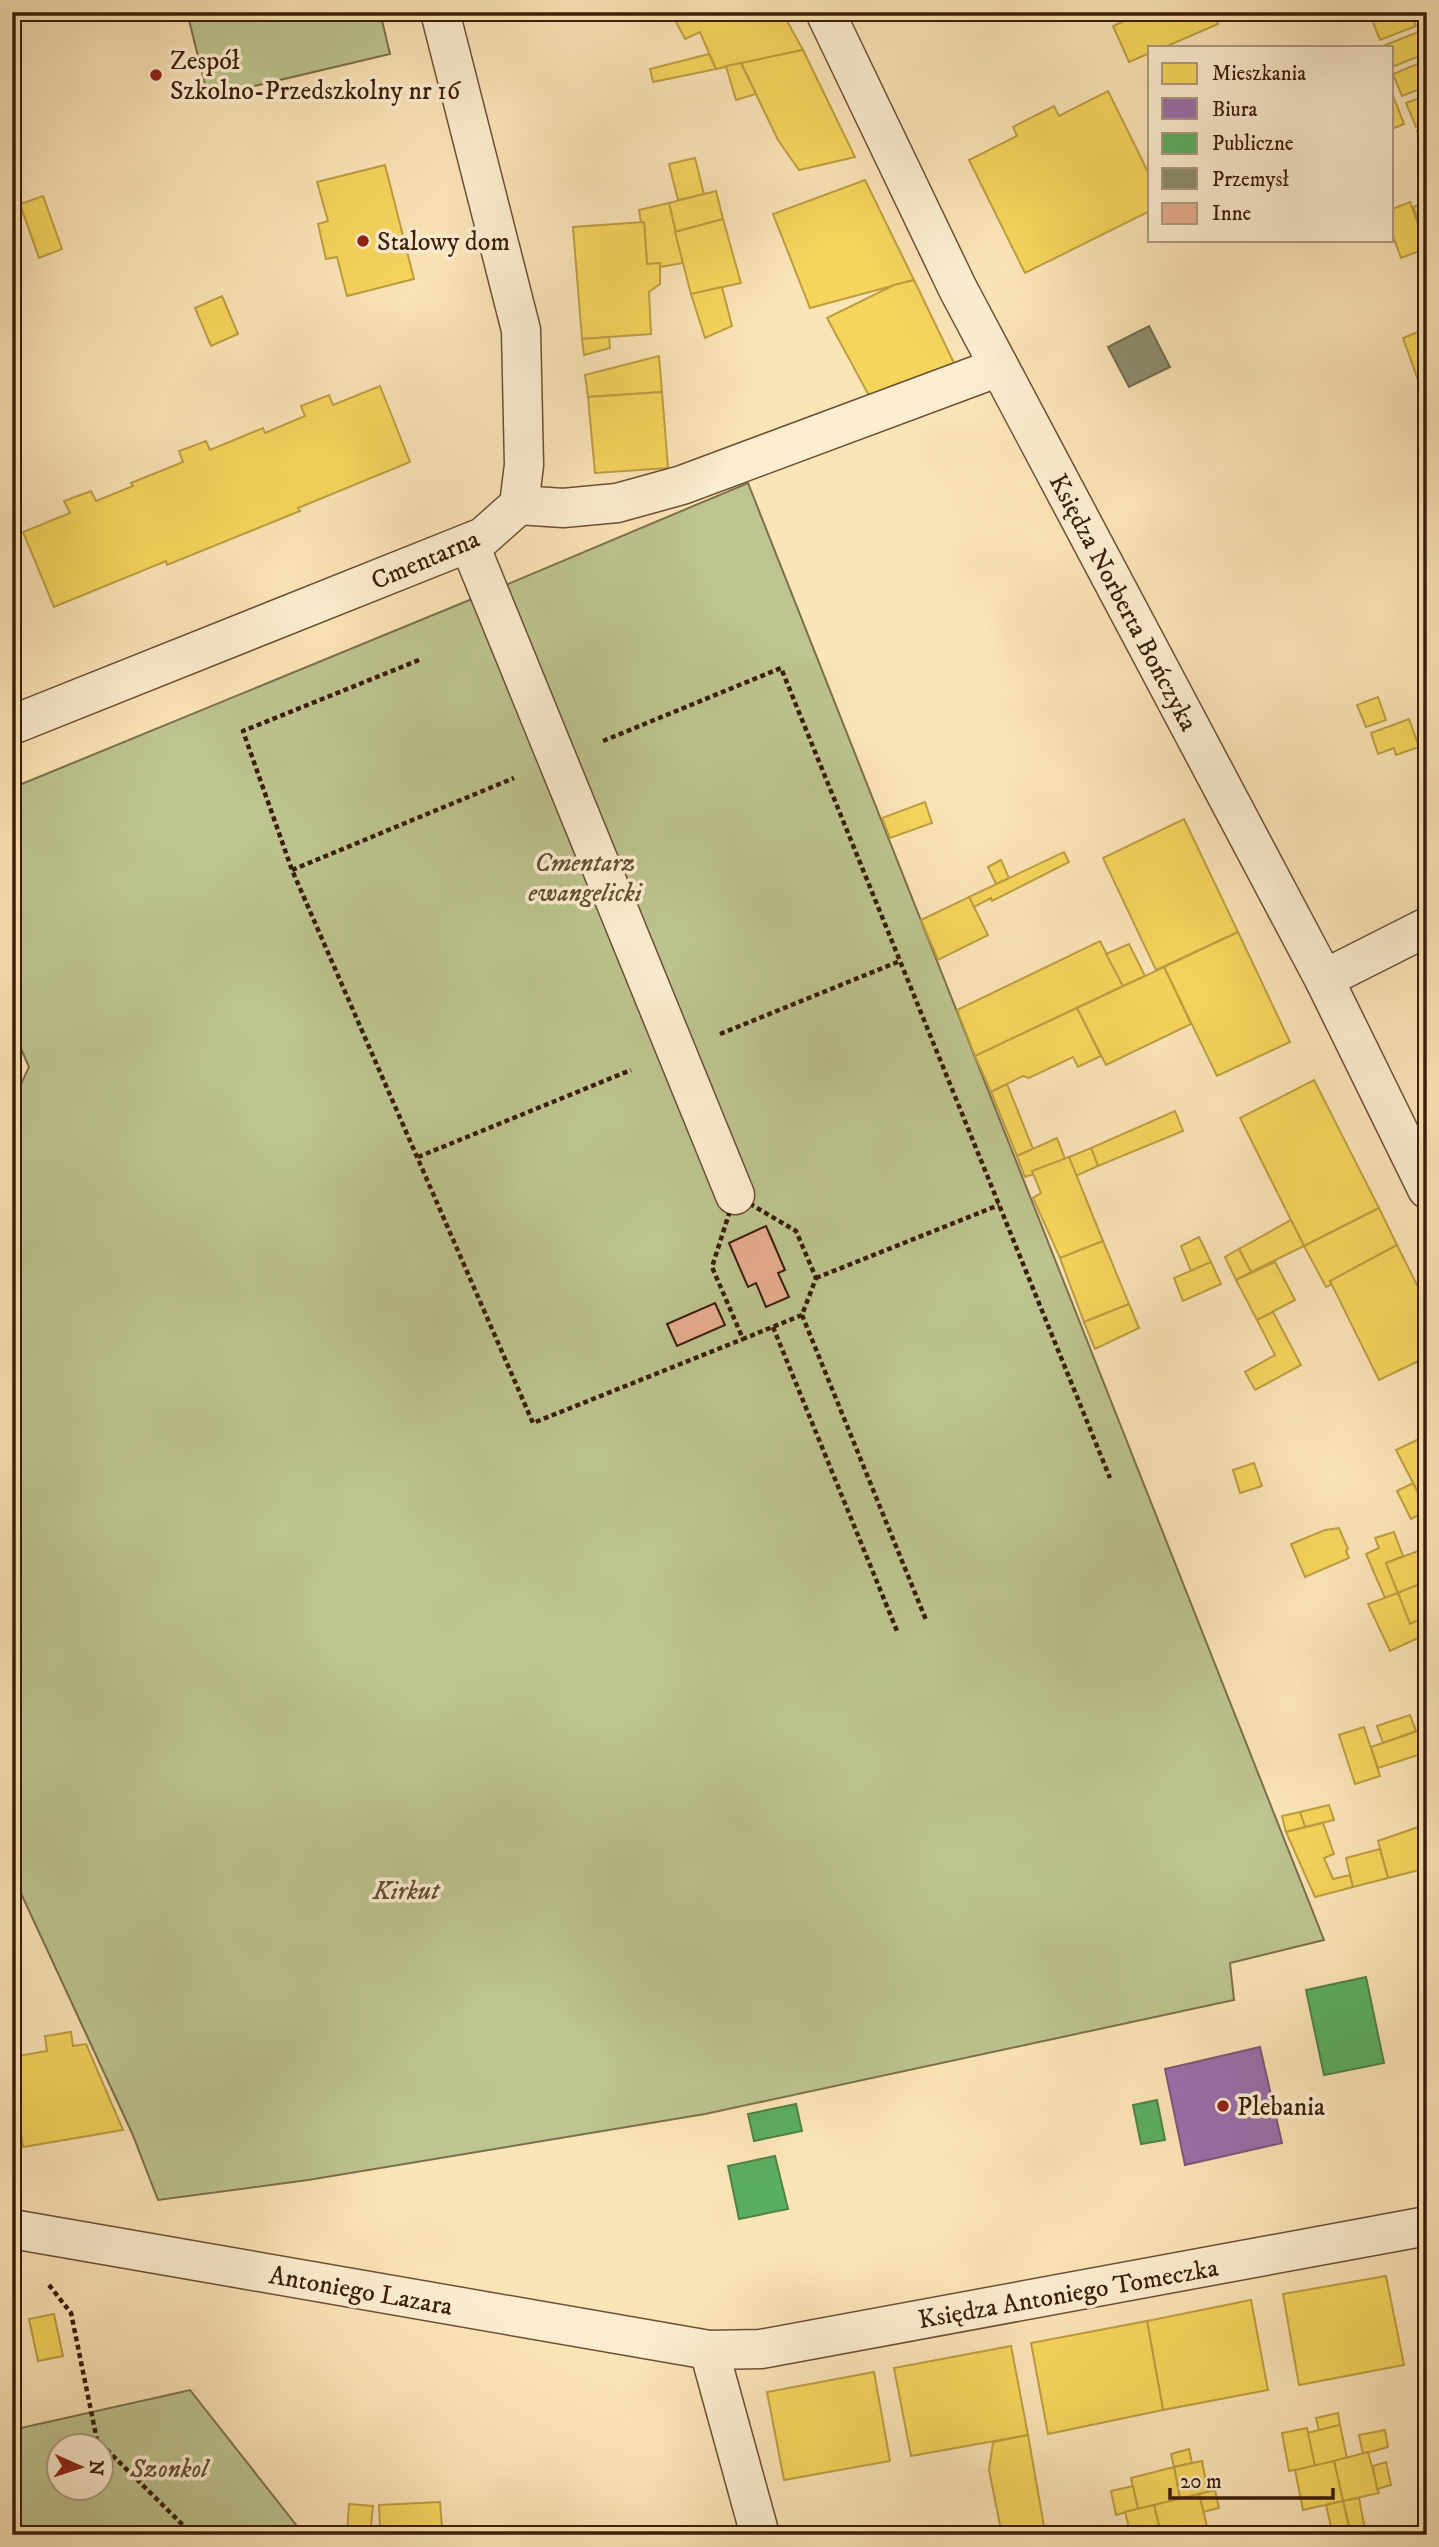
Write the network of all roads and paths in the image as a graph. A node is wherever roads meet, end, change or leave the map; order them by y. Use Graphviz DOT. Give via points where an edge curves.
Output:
graph roads {
  1 [pos="440,12"];
  2 [pos="825,12"];
  3 [pos="999,367"];
  4 [pos="519,505"];
  5 [pos="469,543"];
  6 [pos="419,660"];
  7 [pos="12,725"];
  8 [pos="558,760"];
  9 [pos="292,870"];
  10 [pos="1427,927"];
  11 [pos="1324,979"];
  12 [pos="1427,1189"];
  13 [pos="735,1195"];
  14 [pos="999,1205"];
  15 [pos="816,1278"];
  16 [pos="802,1315"];
  17 [pos="773,1327"];
  18 [pos="743,1339"];
  19 [pos="1111,1478"];
  20 [pos="926,1619"];
  21 [pos="897,1631"];
  22 [pos="1427,2226"];
  23 [pos="12,2229"];
  24 [pos="46,2282"];
  25 [pos="709,2350"];
  26 [pos="193,2535"];
  27 [pos="760,2535"];
  1 -- 4 [label="street" via="521,330 524,465"];
  2 -- 3 [label="street, Księdza Norberta Bończyka"];
  3 -- 4 [label="street" via="682,485 617,503 563,508"];
  3 -- 11 [label="street, Księdza Norberta Bończyka"];
  4 -- 5 [label="street, Cmentarna" via="483,537"];
  5 -- 7 [label="street, Cmentarna"];
  5 -- 8 [label="street"];
  6 -- 9 [label="path" via="243,731"];
  8 -- 9 [label="path"];
  8 -- 13 [label="street"];
  8 -- 14 [label="path" via="781,668"];
  9 -- 18 [label="path" via="533,1423"];
  10 -- 11 [label="street"];
  11 -- 12 [label="street, Księdza Norberta Bończyka"];
  13 -- 15 [label="path" via="796,1231"];
  13 -- 18 [label="path" via="712,1267"];
  14 -- 15 [label="path"];
  14 -- 19 [label="path"];
  15 -- 16 [label="path"];
  16 -- 17 [label="path"];
  16 -- 20 [label="path"];
  17 -- 18 [label="path"];
  17 -- 21 [label="path"];
  22 -- 25 [label="street, Księdza Antoniego Tomeczka" via="761,2350"];
  23 -- 25 [label="street, Antoniego Lazara"];
  24 -- 26 [label="path" via="71,2313 97,2440"];
  25 -- 27 [label="street"];
}
